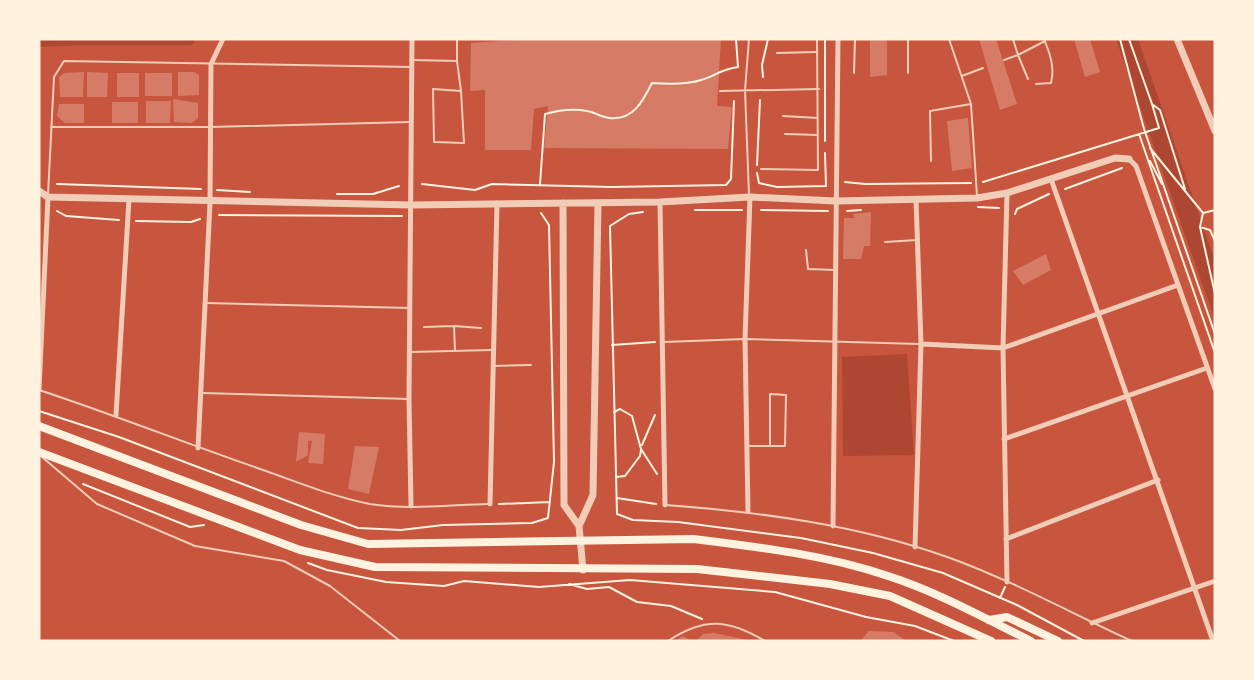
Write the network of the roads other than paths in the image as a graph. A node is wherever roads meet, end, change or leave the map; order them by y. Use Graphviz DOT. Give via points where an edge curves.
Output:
graph roads {
  1 [pos="223,39"];
  2 [pos="412,39"];
  3 [pos="457,39"];
  4 [pos="749,39"];
  5 [pos="817,39"];
  6 [pos="838,39"];
  7 [pos="855,39"];
  8 [pos="908,39"];
  9 [pos="949,39"];
  10 [pos="1013,39"];
  11 [pos="1177,39"];
  12 [pos="1045,40"];
  13 [pos="817,52"];
  14 [pos="777,53"];
  15 [pos="1018,55"];
  16 [pos="412,60"];
  17 [pos="1004,60"];
  18 [pos="457,61"];
  19 [pos="211,64"];
  20 [pos="413,68"];
  21 [pos="983,68"];
  22 [pos="854,73"];
  23 [pos="908,73"];
  24 [pos="962,76"];
  25 [pos="1028,79"];
  26 [pos="1036,84"];
  27 [pos="819,89"];
  28 [pos="745,90"];
  29 [pos="461,91"];
  30 [pos="720,91"];
  31 [pos="971,104"];
  32 [pos="783,116"];
  33 [pos="818,117"];
  34 [pos="412,122"];
  35 [pos="210,127"];
  36 [pos="51,128"];
  37 [pos="1215,131"];
  38 [pos="785,134"];
  39 [pos="818,135"];
  40 [pos="1129,159"];
  41 [pos="931,161"];
  42 [pos="761,169"];
  43 [pos="1051,179"];
  44 [pos="39,191"];
  45 [pos="1007,193"];
  46 [pos="48,197"];
  47 [pos="750,197"];
  48 [pos="977,198"];
  49 [pos="129,199"];
  50 [pos="916,200"];
  51 [pos="836,201"];
  52 [pos="660,202"];
  53 [pos="210,203"];
  54 [pos="496,203"];
  55 [pos="563,203"];
  56 [pos="598,203"];
  57 [pos="411,205"];
  58 [pos="918,240"];
  59 [pos="885,242"];
  60 [pos="806,250"];
  61 [pos="835,270"];
  62 [pos="1178,285"];
  63 [pos="204,303"];
  64 [pos="410,308"];
  65 [pos="1100,312"];
  66 [pos="454,326"];
  67 [pos="424,327"];
  68 [pos="481,328"];
  69 [pos="745,339"];
  70 [pos="834,341"];
  71 [pos="664,342"];
  72 [pos="921,344"];
  73 [pos="1003,348"];
  74 [pos="492,350"];
  75 [pos="454,351"];
  76 [pos="411,352"];
  77 [pos="531,365"];
  78 [pos="494,366"];
  79 [pos="1207,368"];
  80 [pos="1215,389"];
  81 [pos="39,390"];
  82 [pos="200,393"];
  83 [pos="1127,395"];
  84 [pos="409,399"];
  85 [pos="116,415"];
  86 [pos="39,426"];
  87 [pos="1004,439"];
  88 [pos="747,446"];
  89 [pos="770,446"];
  90 [pos="198,448"];
  91 [pos="39,453"];
  92 [pos="1158,480"];
  93 [pos="490,504"];
  94 [pos="665,505"];
  95 [pos="411,507"];
  96 [pos="748,511"];
  97 [pos="579,526"];
  98 [pos="833,526"];
  99 [pos="1006,540"];
  100 [pos="581,541"];
  101 [pos="915,547"];
  102 [pos="583,570"];
  103 [pos="1215,581"];
  104 [pos="1007,582"];
  105 [pos="1195,588"];
  106 [pos="989,620"];
  107 [pos="1092,623"];
  108 [pos="982,638"];
  109 [pos="400,641"];
  110 [pos="668,641"];
  111 [pos="765,641"];
  112 [pos="991,641"];
  113 [pos="1031,641"];
  114 [pos="1058,641"];
  115 [pos="1132,641"];
  116 [pos="1213,641"];
  1 -- 19 [label="street"];
  2 -- 16 [label="street"];
  3 -- 18 [label="lane"];
  4 -- 28 [label="lane"];
  5 -- 13 [label="lane"];
  6 -- 51 [label="street"];
  7 -- 22 [label="lane"];
  8 -- 23 [label="lane"];
  9 -- 24 [label="lane"];
  10 -- 15 [label="lane"];
  11 -- 37 [label="street"];
  12 -- 15 [label="lane"];
  12 -- 26 [label="lane" via="1053,74 1050,83"];
  13 -- 14 [label="lane"];
  13 -- 27 [label="lane"];
  15 -- 17 [label="lane"];
  15 -- 25 [label="lane"];
  16 -- 18 [label="lane"];
  16 -- 20 [label="street"];
  18 -- 29 [label="lane"];
  19 -- 20 [label="lane"];
  19 -- 35 [label="street"];
  19 -- 36 [label="lane" via="64,61 54,77"];
  20 -- 34 [label="street"];
  21 -- 24 [label="lane"];
  24 -- 31 [label="lane"];
  27 -- 28 [label="lane"];
  27 -- 33 [label="lane"];
  28 -- 30 [label="lane"];
  28 -- 47 [label="lane"];
  29 -- 29 [label="lane" via="433,89 434,142 464,143"];
  31 -- 41 [label="lane" via="930,111"];
  31 -- 48 [label="lane"];
  32 -- 33 [label="lane"];
  33 -- 39 [label="lane"];
  34 -- 35 [label="lane"];
  34 -- 57 [label="street"];
  35 -- 36 [label="lane"];
  35 -- 53 [label="street"];
  36 -- 46 [label="lane"];
  38 -- 39 [label="lane"];
  39 -- 42 [label="lane" via="818,170"];
  40 -- 43 [label="street" via="1114,158"];
  40 -- 62 [label="street" via="1136,166"];
  43 -- 45 [label="street"];
  43 -- 65 [label="street"];
  44 -- 46 [label="street"];
  45 -- 48 [label="street"];
  45 -- 73 [label="street"];
  46 -- 49 [label="street"];
  46 -- 81 [label="street"];
  47 -- 51 [label="street"];
  47 -- 52 [label="street"];
  47 -- 69 [label="street"];
  48 -- 50 [label="street"];
  49 -- 53 [label="street"];
  49 -- 85 [label="street"];
  50 -- 51 [label="street"];
  50 -- 58 [label="street"];
  51 -- 61 [label="street"];
  52 -- 56 [label="street"];
  52 -- 71 [label="street"];
  53 -- 57 [label="street"];
  53 -- 63 [label="street"];
  54 -- 55 [label="street"];
  54 -- 57 [label="street"];
  54 -- 74 [label="street"];
  55 -- 56 [label="street"];
  55 -- 97 [label="street" via="564,505"];
  56 -- 97 [label="street" via="593,495"];
  57 -- 64 [label="street"];
  58 -- 59 [label="lane"];
  58 -- 72 [label="street"];
  60 -- 61 [label="lane" via="808,269"];
  61 -- 70 [label="street"];
  62 -- 65 [label="street"];
  62 -- 79 [label="street"];
  63 -- 64 [label="lane"];
  63 -- 82 [label="street"];
  64 -- 76 [label="street"];
  65 -- 73 [label="street"];
  65 -- 83 [label="street"];
  66 -- 67 [label="lane"];
  66 -- 68 [label="lane"];
  66 -- 75 [label="lane"];
  69 -- 70 [label="lane"];
  69 -- 71 [label="lane"];
  69 -- 88 [label="street"];
  70 -- 72 [label="lane"];
  70 -- 98 [label="street"];
  71 -- 94 [label="street"];
  72 -- 73 [label="street"];
  72 -- 101 [label="street"];
  73 -- 87 [label="street"];
  74 -- 75 [label="lane"];
  74 -- 78 [label="street"];
  75 -- 76 [label="lane"];
  76 -- 84 [label="street"];
  77 -- 78 [label="lane"];
  78 -- 93 [label="street"];
  79 -- 80 [label="street"];
  79 -- 83 [label="street"];
  81 -- 85 [label="lane"];
  82 -- 84 [label="lane"];
  82 -- 90 [label="street"];
  83 -- 87 [label="street"];
  83 -- 92 [label="street"];
  84 -- 95 [label="street"];
  85 -- 90 [label="lane"];
  86 -- 100 [label="main road" via="302,525 368,544"];
  87 -- 99 [label="street"];
  88 -- 89 [label="lane"];
  88 -- 96 [label="street"];
  89 -- 89 [label="lane" via="785,446 786,395 770,394"];
  90 -- 95 [label="lane" via="330,494 370,504"];
  91 -- 102 [label="main road" via="300,549 344,561 375,567"];
  91 -- 109 [label="lane" via="97,504 195,546 284,561 330,586"];
  92 -- 99 [label="street"];
  92 -- 105 [label="street"];
  93 -- 95 [label="lane"];
  94 -- 96 [label="lane"];
  96 -- 98 [label="lane"];
  97 -- 100 [label="street"];
  98 -- 101 [label="lane"];
  99 -- 104 [label="street"];
  100 -- 102 [label="street"];
  100 -- 106 [label="main road" via="694,538 829,560 895,579"];
  101 -- 104 [label="lane"];
  102 -- 108 [label="main road" via="697,569 830,585 890,596"];
  103 -- 105 [label="street"];
  104 -- 107 [label="lane"];
  105 -- 107 [label="street"];
  105 -- 116 [label="street"];
  106 -- 113 [label="main road"];
  106 -- 114 [label="main road" via="1007,617"];
  107 -- 115 [label="lane"];
  108 -- 112 [label="main road"];
  110 -- 111 [label="lane" via="686,630 719,622"];
}
